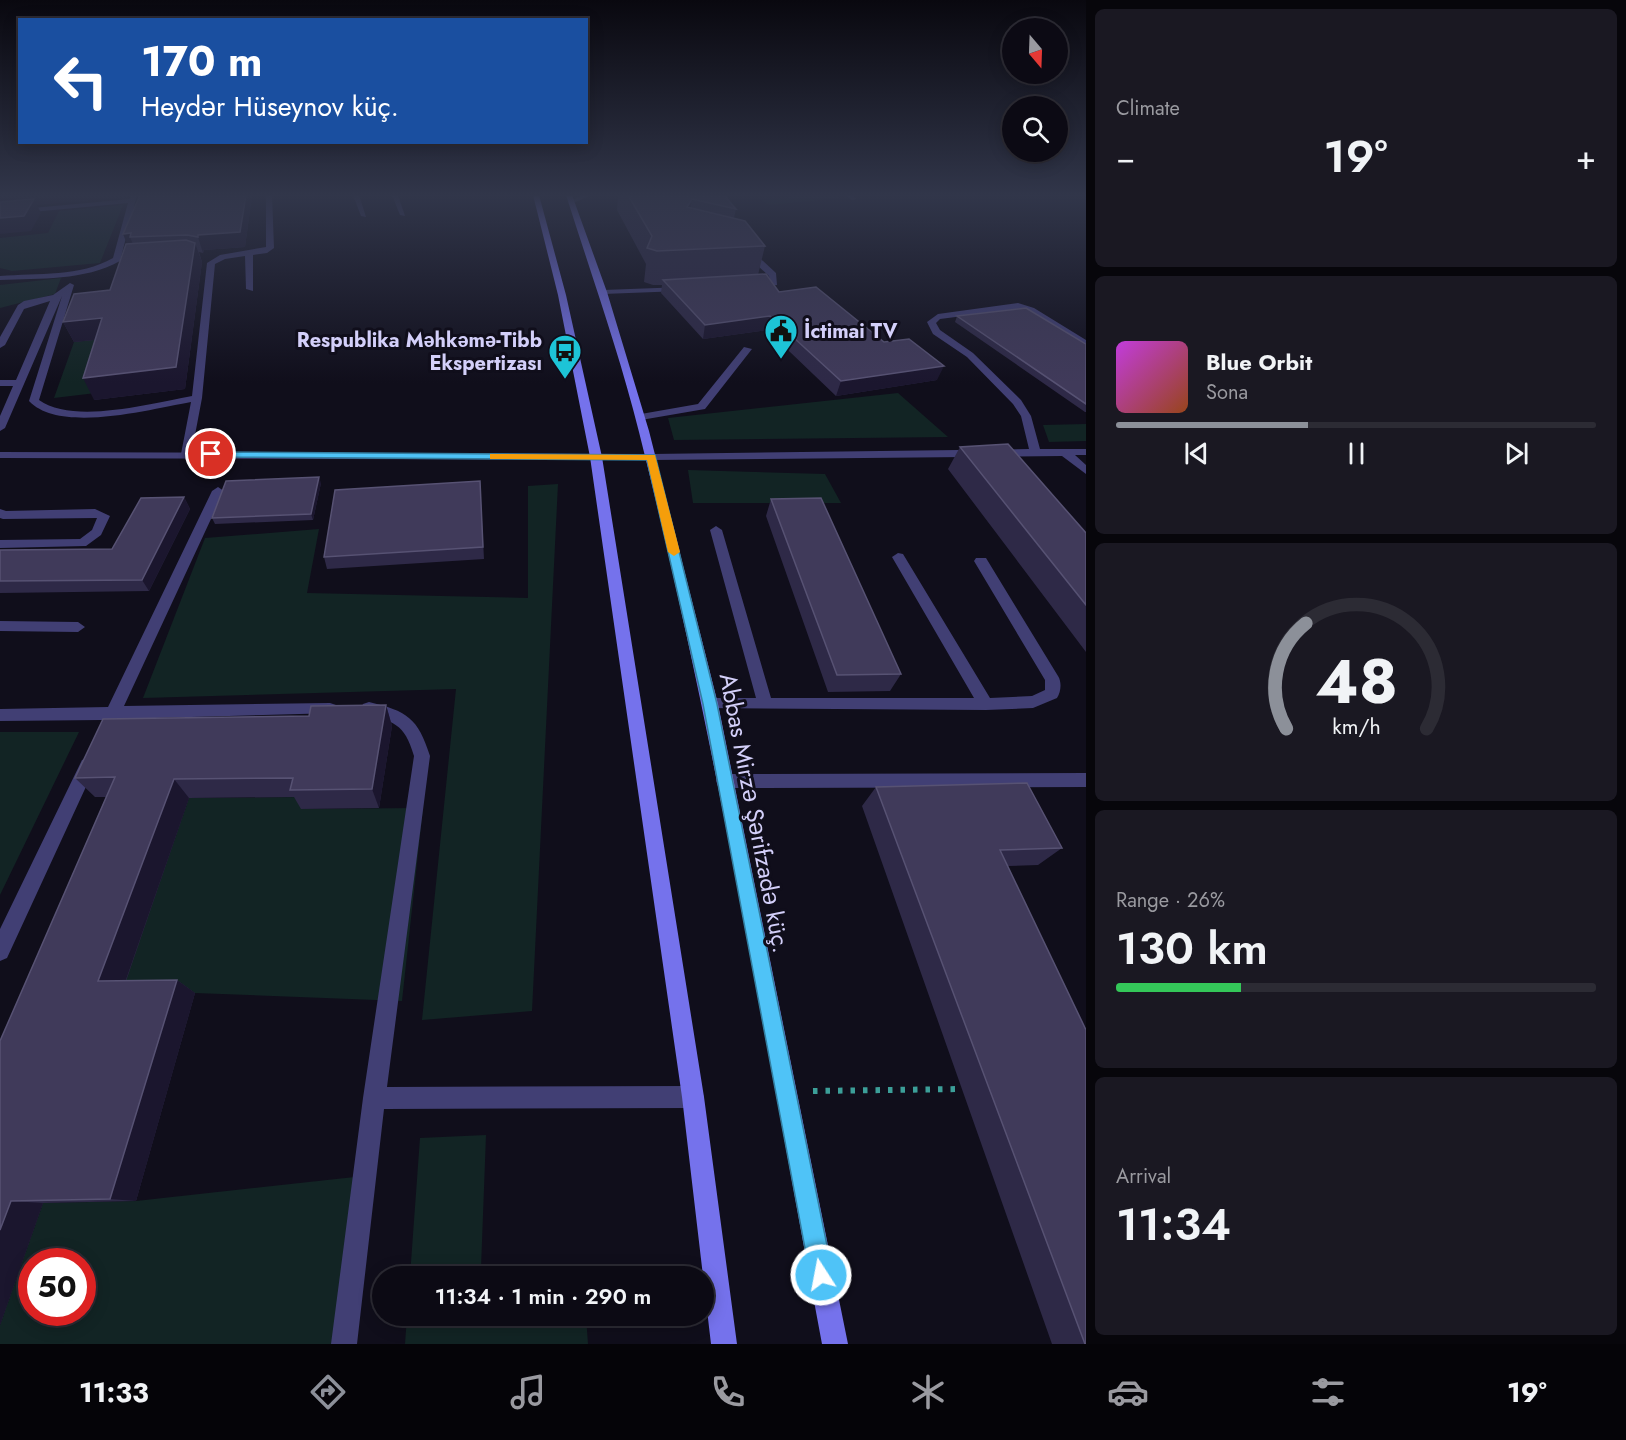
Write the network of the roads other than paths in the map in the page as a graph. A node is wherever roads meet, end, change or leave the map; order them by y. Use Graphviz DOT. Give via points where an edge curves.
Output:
graph roads {
  1 [pos="128,258"];
  2 [pos="208,258"];
  3 [pos="228,258"];
  4 [pos="249,258"];
  5 [pos="552,258"];
  6 [pos="591,258"];
  7 [pos="756,258"];
  8 [pos="117,259"];
  9 [pos="215,260"];
  10 [pos="85,271"];
  11 [pos="0,277"];
  12 [pos="70,285"];
  13 [pos="740,286"];
  14 [pos="694,288"];
  15 [pos="250,289"];
  16 [pos="603,292"];
  17 [pos="56,297"];
  18 [pos="1086,344"];
  19 [pos="0,345"];
  20 [pos="747,349"];
  21 [pos="0,383"];
  22 [pos="21,383"];
  23 [pos="197,398"];
  24 [pos="641,417"];
  25 [pos="0,428"];
  26 [pos="1065,452"];
  27 [pos="1086,452"];
  28 [pos="1036,453"];
  29 [pos="187,454"];
  30 [pos="0,455"];
  31 [pos="596,457"];
  32 [pos="651,457"];
  33 [pos="1086,471"];
  34 [pos="218,491"];
  35 [pos="1,517"];
  36 [pos="716,530"];
  37 [pos="0,544"];
  38 [pos="898,557"];
  39 [pos="981,561"];
  40 [pos="0,627"];
  41 [pos="78,627"];
  42 [pos="710,704"];
  43 [pos="765,704"];
  44 [pos="986,704"];
  45 [pos="112,713"];
  46 [pos="0,715"];
  47 [pos="1086,780"];
  48 [pos="724,781"];
  49 [pos="0,951"];
  50 [pos="693,1097"];
  51 [pos="374,1098"];
  52 [pos="344,1344"];
  53 [pos="724,1344"];
  54 [pos="835,1344"];
  1 -- 8 [label="street"];
  2 -- 9 [label="street"];
  3 -- 9 [label="street"];
  4 -- 15 [label="street"];
  5 -- 31 [label="main road"];
  6 -- 16 [label="main road, Abbas Mirzə Şərifzadə küç."];
  7 -- 13 [label="street" via="773,275 774,283"];
  8 -- 10 [label="street"];
  9 -- 23 [label="street" via="211,263"];
  10 -- 11 [label="street"];
  10 -- 12 [label="street"];
  12 -- 17 [label="street"];
  12 -- 23 [label="street" via="34,401 38,407 45,412 94,414"];
  14 -- 16 [label="street"];
  16 -- 24 [label="main road, Abbas Mirzə Şərifzadə küç."];
  17 -- 19 [label="street" via="21,307"];
  17 -- 22 [label="street"];
  18 -- 28 [label="street" via="1018,306 938,317 931,322 936,332 969,355 1017,402 1026,416"];
  20 -- 24 [label="street" via="701,407"];
  21 -- 22 [label="street"];
  22 -- 25 [label="street"];
  23 -- 29 [label="street"];
  24 -- 32 [label="main road, Abbas Mirzə Şərifzadə küç."];
  26 -- 27 [label="street"];
  26 -- 28 [label="street"];
  26 -- 33 [label="street"];
  28 -- 32 [label="street"];
  29 -- 30 [label="street"];
  29 -- 31 [label="street"];
  31 -- 32 [label="street"];
  31 -- 50 [label="main road"];
  32 -- 42 [label="main road, Abbas Mirzə Şərifzadə küç."];
  34 -- 45 [label="street"];
  35 -- 37 [label="street" via="95,513 104,516 93,538 82,543"];
  36 -- 43 [label="street"];
  38 -- 44 [label="street"];
  39 -- 44 [label="street" via="1053,680 1052,694 1033,702"];
  40 -- 41 [label="street"];
  42 -- 43 [label="street"];
  42 -- 48 [label="main road, Abbas Mirzə Şərifzadə küç."];
  43 -- 44 [label="street"];
  45 -- 46 [label="street"];
  45 -- 49 [label="street"];
  45 -- 51 [label="street" via="368,708 401,717 416,736 422,756"];
  47 -- 48 [label="street"];
  48 -- 54 [label="main road, Abbas Mirzə Şərifzadə küç."];
  50 -- 51 [label="street"];
  50 -- 53 [label="main road"];
  51 -- 52 [label="street"];
}
